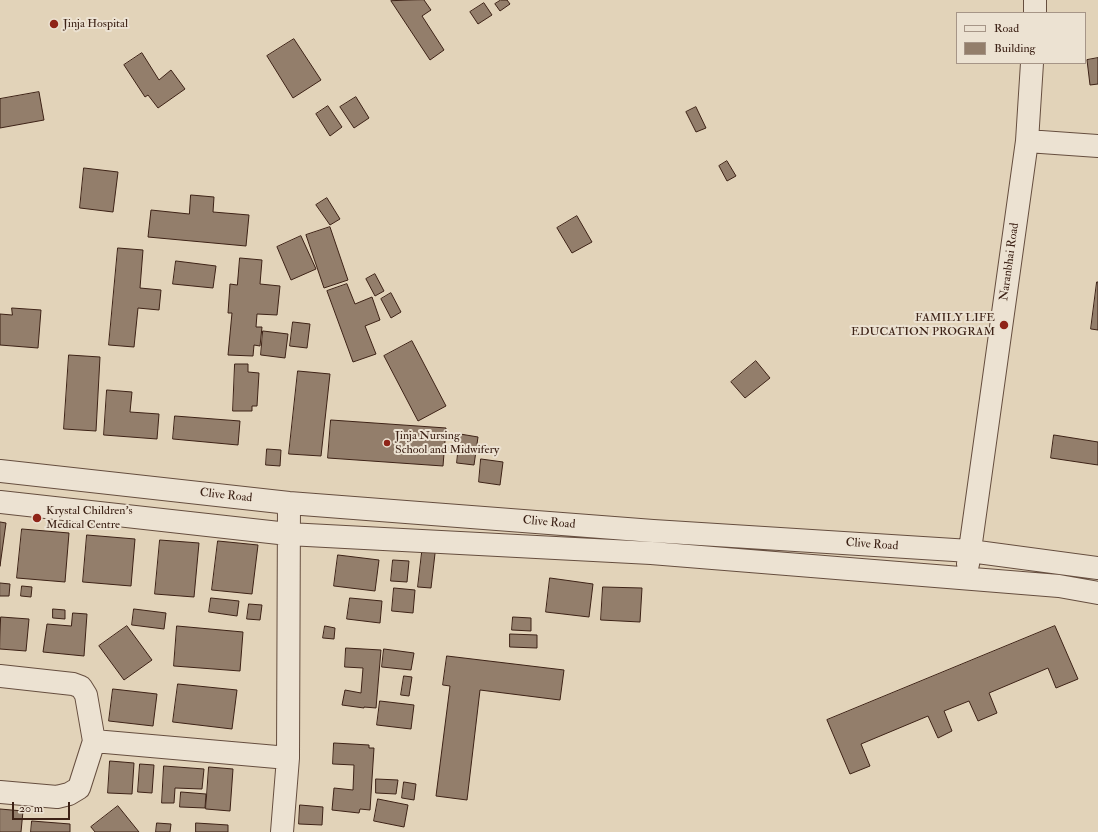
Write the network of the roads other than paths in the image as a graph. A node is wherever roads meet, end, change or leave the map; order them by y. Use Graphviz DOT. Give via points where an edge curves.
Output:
graph roads {
  1 [pos="1035,0"];
  2 [pos="1035,12"];
  3 [pos="1032,64"];
  4 [pos="1027,141"];
  5 [pos="1098,146"];
  6 [pos="0,471"];
  7 [pos="0,502"];
  8 [pos="289,503"];
  9 [pos="288,534"];
  10 [pos="970,551"];
  11 [pos="1098,568"];
  12 [pos="966,579"];
  13 [pos="1098,593"];
  14 [pos="0,676"];
  15 [pos="94,741"];
  16 [pos="288,758"];
  17 [pos="0,792"];
  18 [pos="282,832"];
  1 -- 2 [label="street"];
  3 -- 4 [label="street, Naranbhai Road"];
  4 -- 5 [label="street"];
  4 -- 10 [label="street, Naranbhai Road"];
  6 -- 8 [label="street, Clive Road"];
  7 -- 9 [label="street, Clive Road"];
  8 -- 9 [label="street"];
  8 -- 10 [label="street, Clive Road" via="652,531"];
  9 -- 12 [label="street, Clive Road" via="651,553"];
  9 -- 16 [label="street"];
  10 -- 11 [label="street, Clive Road"];
  10 -- 12 [label="street, Naranbhai Road"];
  12 -- 13 [label="street, Clive Road" via="1059,586"];
  14 -- 15 [label="street" via="81,687 86,695"];
  15 -- 16 [label="street"];
  15 -- 17 [label="street" via="79,788 69,794 58,797"];
  16 -- 18 [label="street"];
}
